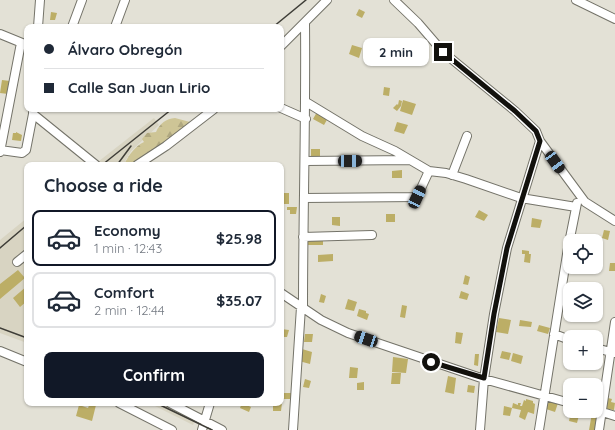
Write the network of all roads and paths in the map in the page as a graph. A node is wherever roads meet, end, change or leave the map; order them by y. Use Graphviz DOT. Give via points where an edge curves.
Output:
graph roads {
  1 [pos="40,0"];
  2 [pos="82,0"];
  3 [pos="125,0"];
  4 [pos="327,0"];
  5 [pos="394,0"];
  6 [pos="576,0"];
  7 [pos="615,19"];
  8 [pos="305,23"];
  9 [pos="38,24"];
  10 [pos="73,24"];
  11 [pos="116,24"];
  12 [pos="0,34"];
  13 [pos="284,43"];
  14 [pos="24,44"];
  15 [pos="306,102"];
  16 [pos="284,109"];
  17 [pos="33,112"];
  18 [pos="210,112"];
  19 [pos="306,119"];
  20 [pos="467,136"];
  21 [pos="540,141"];
  22 [pos="0,151"];
  23 [pos="410,160"];
  24 [pos="305,161"];
  25 [pos="92,162"];
  26 [pos="141,162"];
  27 [pos="429,171"];
  28 [pos="452,175"];
  29 [pos="579,195"];
  30 [pos="304,198"];
  31 [pos="522,198"];
  32 [pos="576,207"];
  33 [pos="615,221"];
  34 [pos="372,235"];
  35 [pos="303,237"];
  36 [pos="24,256"];
  37 [pos="17,262"];
  38 [pos="284,295"];
  39 [pos="302,308"];
  40 [pos="615,322"];
  41 [pos="554,334"];
  42 [pos="563,337"];
  43 [pos="0,351"];
  44 [pos="612,353"];
  45 [pos="24,361"];
  46 [pos="484,378"];
  47 [pos="603,393"];
  48 [pos="544,396"];
  49 [pos="563,401"];
  50 [pos="124,406"];
  51 [pos="176,406"];
  52 [pos="209,406"];
  53 [pos="603,412"];
  54 [pos="615,416"];
  55 [pos="599,418"];
  56 [pos="205,422"];
  57 [pos="162,428"];
  58 [pos="172,430"];
  59 [pos="202,430"];
  60 [pos="222,430"];
  61 [pos="293,430"];
  62 [pos="480,430"];
  63 [pos="539,430"];
  64 [pos="600,430"];
  1 -- 9 [label="street"];
  2 -- 10 [label="street"];
  3 -- 11 [label="street"];
  4 -- 8 [label="street"];
  5 -- 21 [label="street" via="443,52 536,131"];
  6 -- 7 [label="street"];
  8 -- 13 [label="street"];
  8 -- 15 [label="street"];
  12 -- 14 [label="street"];
  14 -- 22 [label="street"];
  15 -- 19 [label="street"];
  15 -- 23 [label="street" via="362,136"];
  16 -- 19 [label="street"];
  17 -- 22 [label="street" via="26,150 22,153"];
  17 -- 25 [label="street"];
  18 -- 26 [label="street"];
  19 -- 24 [label="street"];
  20 -- 28 [label="street"];
  21 -- 29 [label="street"];
  21 -- 31 [label="street"];
  23 -- 24 [label="street"];
  23 -- 27 [label="street"];
  24 -- 30 [label="street"];
  27 -- 28 [label="street"];
  27 -- 30 [label="street" via="417,197"];
  28 -- 31 [label="street"];
  29 -- 32 [label="street"];
  29 -- 33 [label="street" via="585,202"];
  30 -- 35 [label="street"];
  31 -- 32 [label="street"];
  31 -- 46 [label="street" via="507,248"];
  32 -- 41 [label="street"];
  34 -- 35 [label="street"];
  35 -- 39 [label="street"];
  36 -- 37 [label="street"];
  38 -- 39 [label="street"];
  39 -- 46 [label="street" via="348,333"];
  39 -- 61 [label="street"];
  40 -- 44 [label="street"];
  41 -- 42 [label="street"];
  41 -- 48 [label="street"];
  43 -- 45 [label="street"];
  44 -- 47 [label="street"];
  46 -- 48 [label="street"];
  46 -- 62 [label="street"];
  48 -- 49 [label="street"];
  48 -- 63 [label="street"];
  50 -- 57 [label="street"];
  51 -- 56 [label="street"];
  52 -- 56 [label="street"];
  53 -- 54 [label="street"];
  55 -- 64 [label="street"];
  56 -- 59 [label="street"];
  56 -- 60 [label="street"];
  57 -- 58 [label="street"];
}
